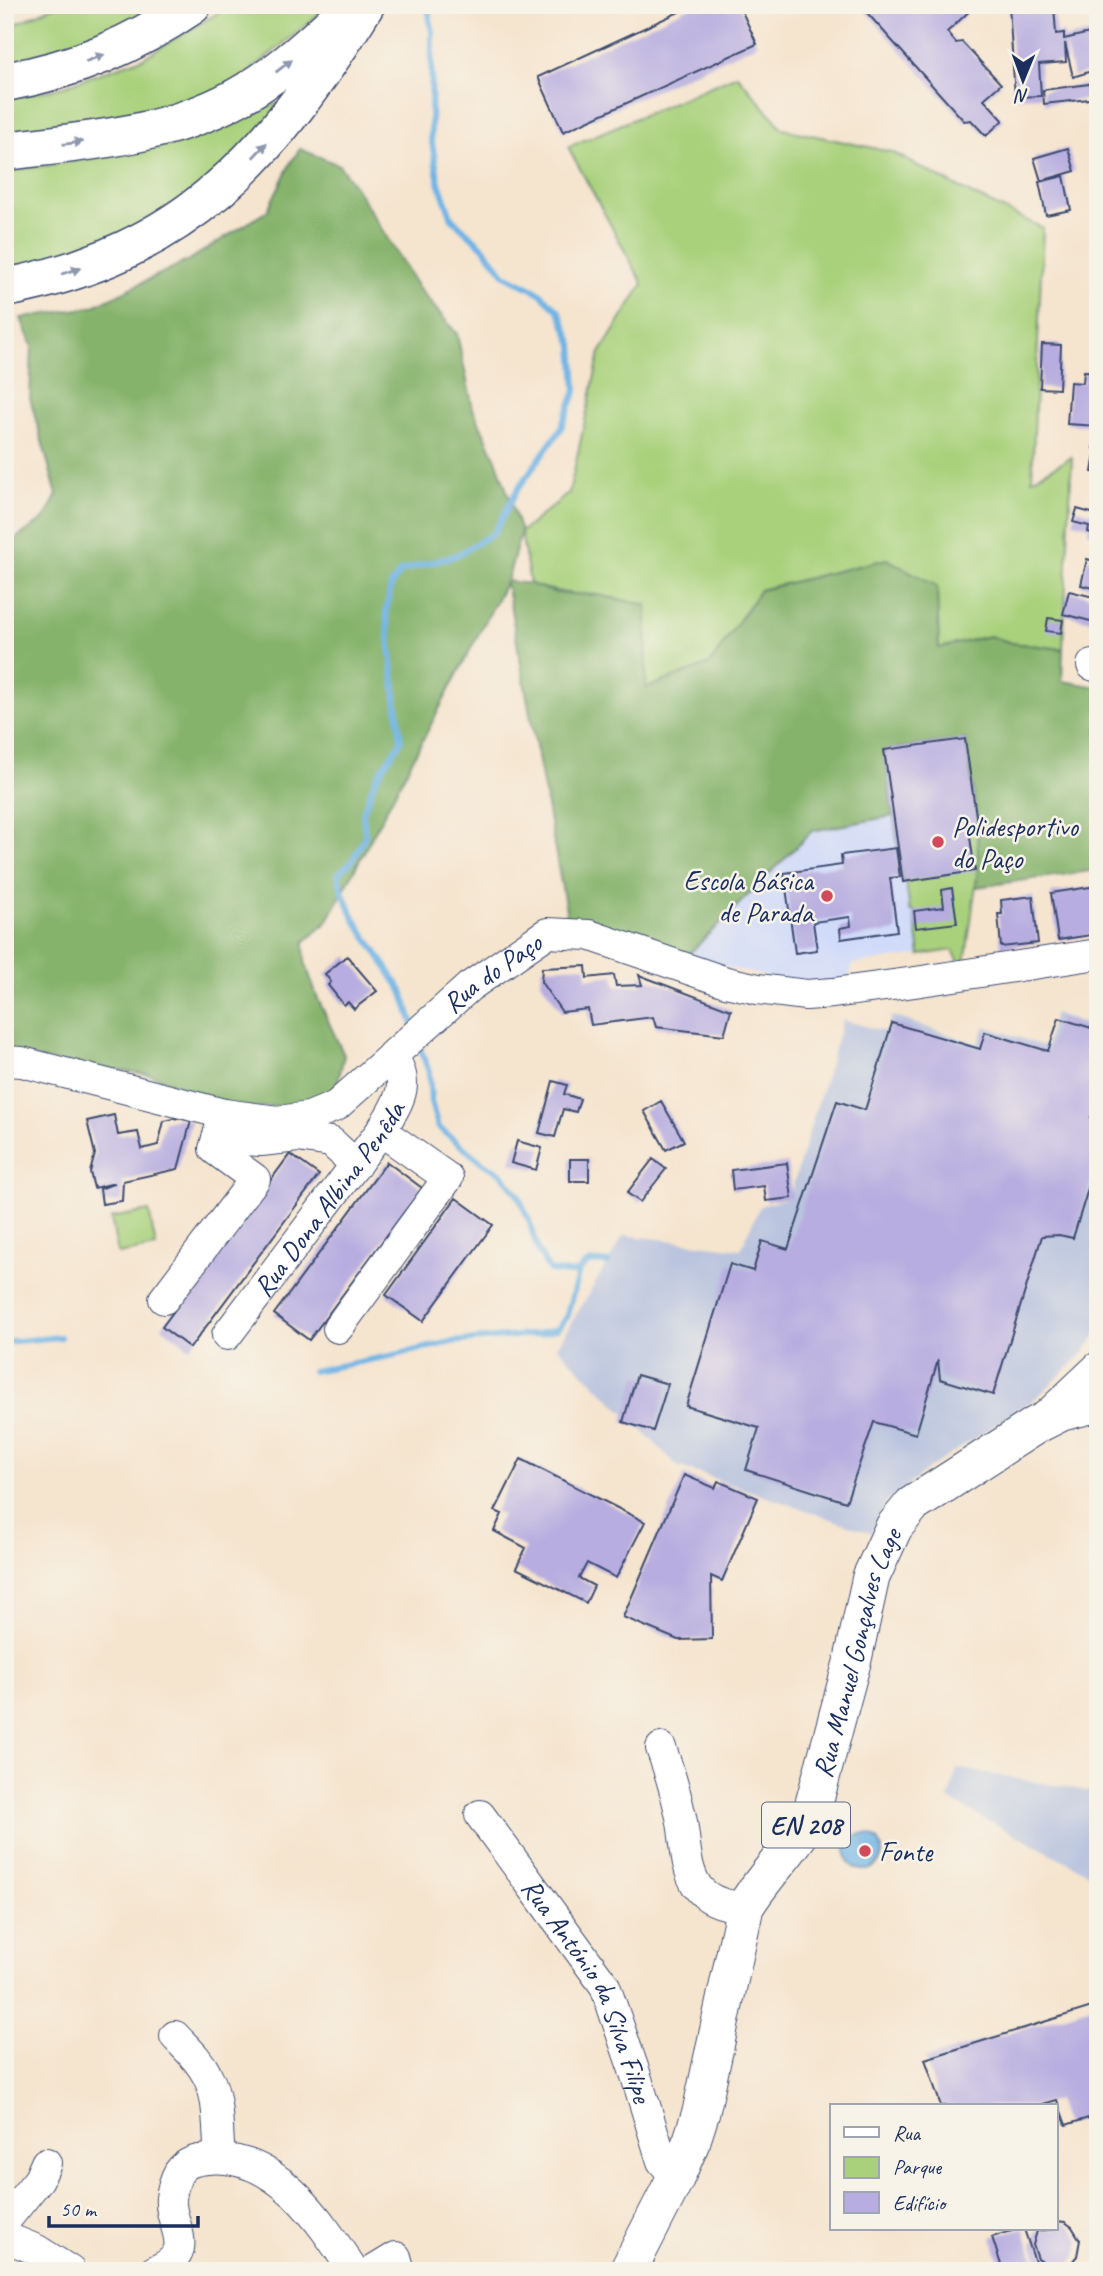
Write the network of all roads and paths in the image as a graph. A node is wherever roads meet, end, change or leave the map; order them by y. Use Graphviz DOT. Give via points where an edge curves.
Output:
graph roads {
  1 [pos="192,5"];
  2 [pos="352,5"];
  3 [pos="365,5"];
  4 [pos="5,82"];
  5 [pos="5,151"];
  6 [pos="5,288"];
  7 [pos="1098,954"];
  8 [pos="400,1049"];
  9 [pos="5,1061"];
  10 [pos="221,1127"];
  11 [pos="381,1131"];
  12 [pos="356,1165"];
  13 [pos="164,1299"];
  14 [pos="338,1328"];
  15 [pos="227,1335"];
  16 [pos="1098,1367"];
  17 [pos="1098,1403"];
  18 [pos="1036,1425"];
  19 [pos="661,1748"];
  20 [pos="480,1815"];
  21 [pos="745,1907"];
  22 [pos="175,2036"];
  23 [pos="220,2158"];
  24 [pos="47,2164"];
  25 [pos="676,2177"];
  26 [pos="5,2221"];
  27 [pos="5,2237"];
  28 [pos="70,2271"];
  29 [pos="154,2271"];
  30 [pos="353,2271"];
  31 [pos="373,2271"];
  32 [pos="400,2271"];
  33 [pos="628,2271"];
  4 -- 1 [label="highway, one-way" via="92,60 154,31"];
  5 -- 2 [label="highway, one-way" via="126,135 208,111 282,69"];
  6 -- 3 [label="highway, one-way" via="109,258 213,196 299,104"];
  7 -- 8 [label="street, Rua do Paço" via="806,995 726,982 589,935 547,933 469,987"];
  8 -- 10 [label="street, Rua do Paço" via="336,1106 309,1117"];
  8 -- 11 [label="street, Rua Dona Albina Penêda" via="401,1097"];
  9 -- 10 [label="street, Rua do Paço" via="22,1062"];
  10 -- 12 [label="street" via="261,1141 298,1137 331,1142"];
  10 -- 13 [label="street" via="214,1149 255,1179"];
  11 -- 12 [label="street, Rua Dona Albina Penêda"];
  11 -- 14 [label="street" via="449,1178"];
  12 -- 15 [label="street, Rua Dona Albina Penêda"];
  16 -- 18 [label="street"];
  17 -- 18 [label="main road, Rua Manuel Gonçalves Lage / EN 208" via="1062,1412"];
  18 -- 21 [label="main road, Rua Manuel Gonçalves Lage / EN 208" via="912,1505 894,1527 872,1577 810,1818"];
  19 -- 21 [label="street" via="698,1887 721,1905"];
  20 -- 25 [label="street, Rua António da Silva Filipe" via="605,1986 662,2161"];
  21 -- 25 [label="main road, Rua Manuel Gonçalves Lage / EN 208" via="701,2112"];
  22 -- 23 [label="street" via="208,2076"];
  23 -- 29 [label="street" via="185,2165 177,2175 170,2199 180,2244 176,2256"];
  23 -- 30 [label="street" via="271,2176 302,2199"];
  24 -- 26 [label="street"];
  25 -- 33 [label="main road, Rua Manuel Gonçalves Lage / EN 208"];
  27 -- 28 [label="street"];
  31 -- 32 [label="street" via="396,2258"];
}
